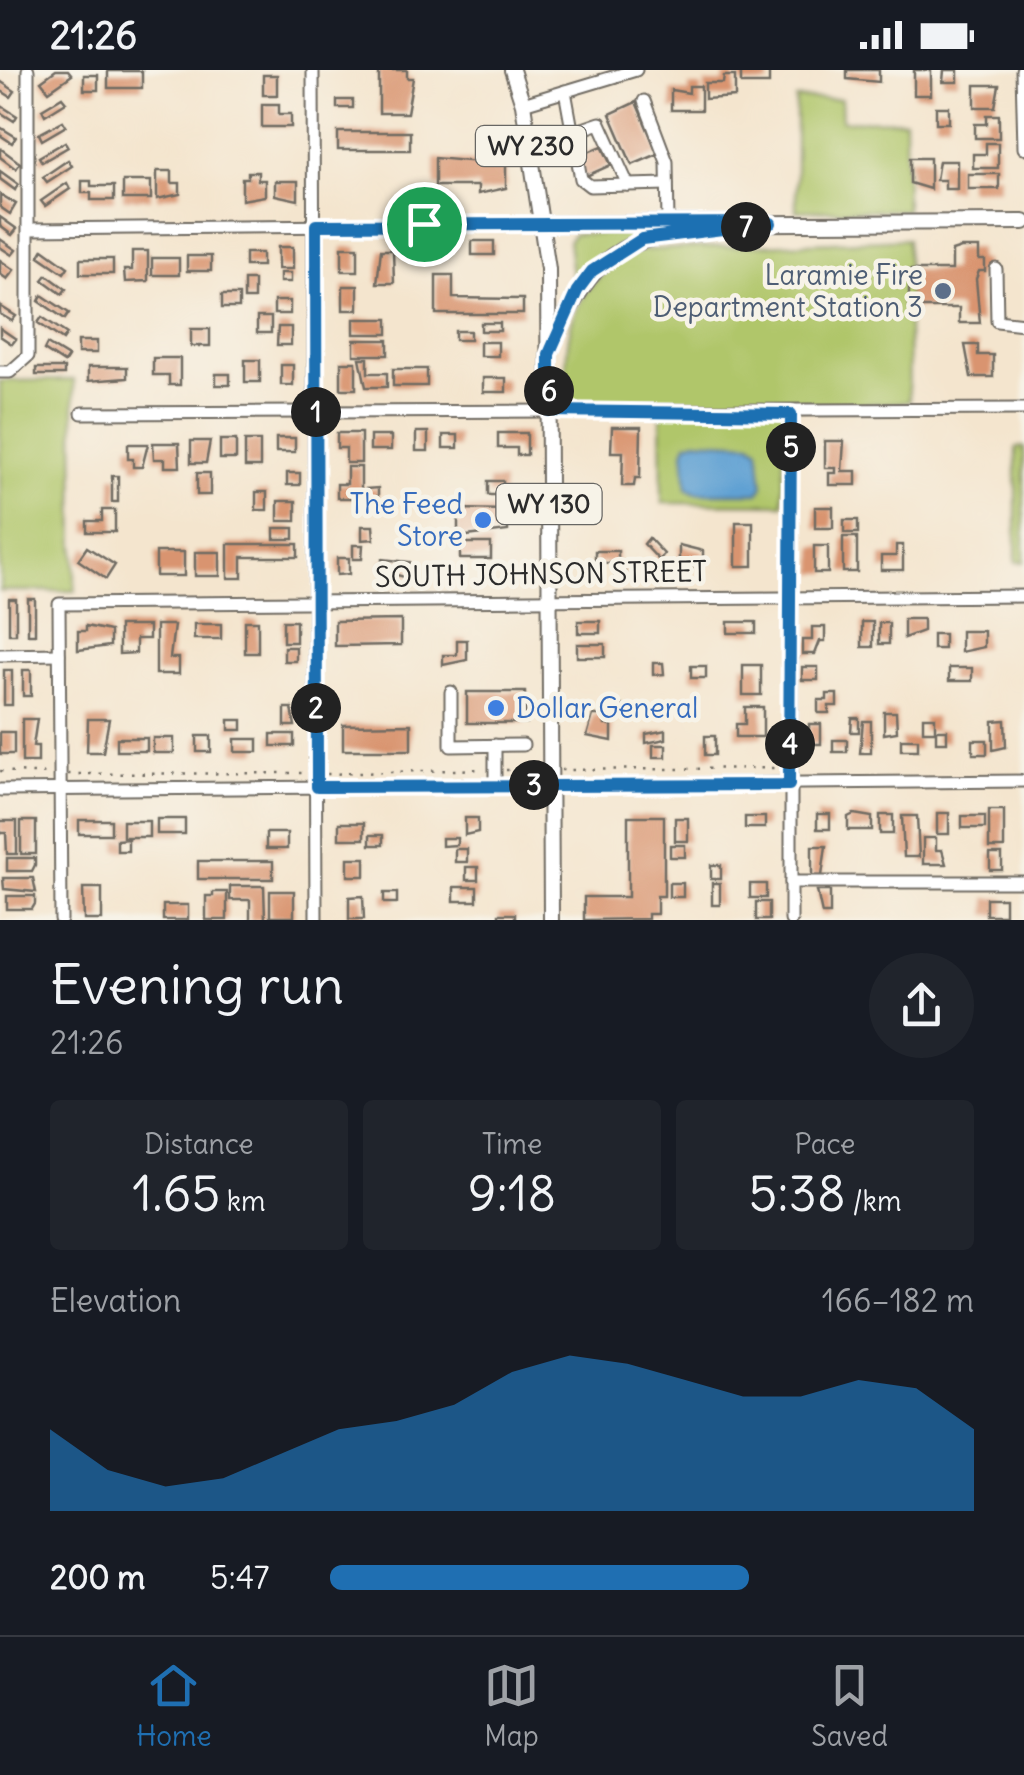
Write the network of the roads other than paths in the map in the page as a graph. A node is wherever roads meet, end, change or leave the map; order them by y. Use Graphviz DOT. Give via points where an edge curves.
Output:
graph roads {
  1 [pos="28,70"];
  2 [pos="313,70"];
  3 [pos="512,70"];
  4 [pos="636,70"];
  5 [pos="1022,70"];
  6 [pos="565,91"];
  7 [pos="644,102"];
  8 [pos="523,104"];
  9 [pos="574,132"];
  10 [pos="1024,148"];
  11 [pos="667,184"];
  12 [pos="628,185"];
  13 [pos="1024,222"];
  14 [pos="771,223"];
  15 [pos="544,224"];
  16 [pos="668,224"];
  17 [pos="316,225"];
  18 [pos="29,229"];
  19 [pos="996,268"];
  20 [pos="1024,324"];
  21 [pos="549,354"];
  22 [pos="0,372"];
  23 [pos="1024,410"];
  24 [pos="549,411"];
  25 [pos="82,413"];
  26 [pos="316,414"];
  27 [pos="791,414"];
  28 [pos="789,596"];
  29 [pos="1024,596"];
  30 [pos="550,599"];
  31 [pos="315,602"];
  32 [pos="59,654"];
  33 [pos="0,655"];
  34 [pos="451,692"];
  35 [pos="495,745"];
  36 [pos="523,745"];
  37 [pos="1024,781"];
  38 [pos="550,785"];
  39 [pos="789,785"];
  40 [pos="496,786"];
  41 [pos="317,787"];
  42 [pos="60,789"];
  43 [pos="0,790"];
  44 [pos="791,882"];
  45 [pos="1024,882"];
  46 [pos="60,920"];
  47 [pos="316,920"];
  48 [pos="550,920"];
  49 [pos="792,920"];
  1 -- 18 [label="street"];
  2 -- 17 [label="street"];
  3 -- 8 [label="main road, WY 230"];
  4 -- 6 [label="street"];
  5 -- 10 [label="street"];
  6 -- 8 [label="street"];
  6 -- 9 [label="street"];
  7 -- 11 [label="street" via="667,162"];
  8 -- 15 [label="main road, WY 230"];
  9 -- 12 [label="street" via="600,124"];
  9 -- 12 [label="street" via="581,178 590,186"];
  11 -- 12 [label="street"];
  11 -- 16 [label="street"];
  13 -- 14 [label="main road, WY 130"];
  14 -- 16 [label="main road, WY 130"];
  14 -- 21 [label="main road, WY 130" via="672,233 616,252 577,291"];
  15 -- 16 [label="main road, WY 130"];
  15 -- 17 [label="street"];
  15 -- 21 [label="main road, WY 130"];
  17 -- 18 [label="street"];
  17 -- 26 [label="street"];
  18 -- 22 [label="street" via="28,356"];
  19 -- 20 [label="street" via="997,322"];
  21 -- 24 [label="main road, WY 130"];
  23 -- 27 [label="street"];
  24 -- 26 [label="street"];
  24 -- 27 [label="street"];
  24 -- 30 [label="main road, WY 130"];
  25 -- 26 [label="street"];
  26 -- 31 [label="street"];
  27 -- 28 [label="street"];
  28 -- 29 [label="street, SOUTH JOHNSON STREET"];
  28 -- 30 [label="street, SOUTH JOHNSON STREET"];
  28 -- 39 [label="street"];
  30 -- 31 [label="street, SOUTH JOHNSON STREET"];
  30 -- 38 [label="main road, WY 130"];
  31 -- 32 [label="street, SOUTH JOHNSON STREET" via="58,604"];
  31 -- 41 [label="street"];
  32 -- 33 [label="street"];
  32 -- 42 [label="street"];
  34 -- 35 [label="street" via="451,746"];
  35 -- 36 [label="street"];
  35 -- 40 [label="street"];
  37 -- 39 [label="street"];
  38 -- 39 [label="street"];
  38 -- 40 [label="street"];
  38 -- 48 [label="main road, WY 130"];
  39 -- 44 [label="street"];
  40 -- 41 [label="street"];
  41 -- 42 [label="street"];
  41 -- 47 [label="street"];
  42 -- 43 [label="street"];
  42 -- 46 [label="street"];
  44 -- 45 [label="street"];
  44 -- 49 [label="street"];
}
